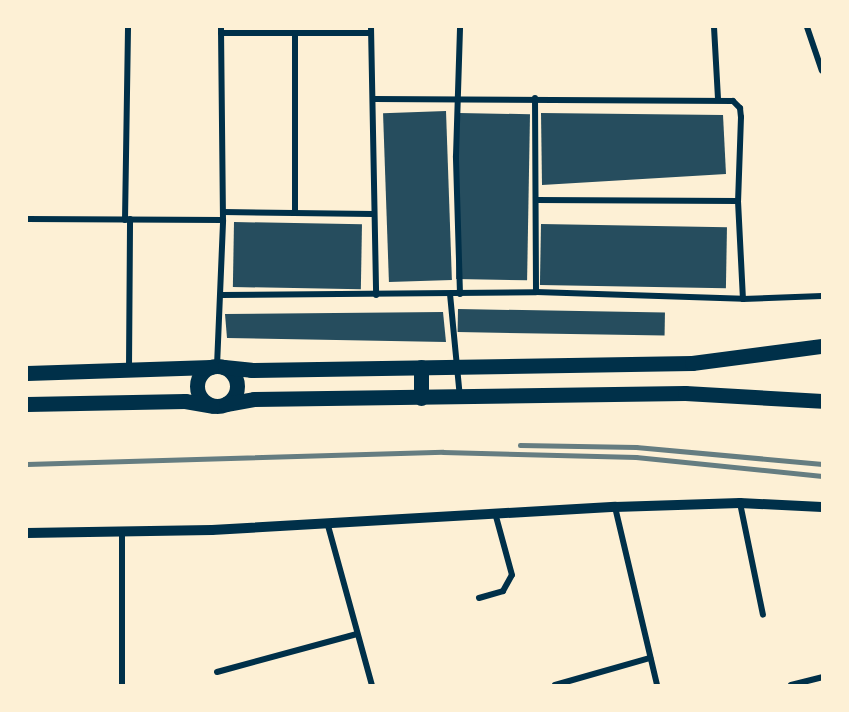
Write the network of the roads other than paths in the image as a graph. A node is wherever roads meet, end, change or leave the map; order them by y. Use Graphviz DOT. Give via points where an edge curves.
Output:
graph roads {
  1 [pos="128,27"];
  2 [pos="460,27"];
  3 [pos="714,27"];
  4 [pos="807,27"];
  5 [pos="221,30"];
  6 [pos="371,30"];
  7 [pos="295,34"];
  8 [pos="822,71"];
  9 [pos="459,97"];
  10 [pos="535,98"];
  11 [pos="718,98"];
  12 [pos="374,99"];
  13 [pos="536,200"];
  14 [pos="738,201"];
  15 [pos="295,213"];
  16 [pos="374,214"];
  17 [pos="223,216"];
  18 [pos="27,219"];
  19 [pos="128,219"];
  20 [pos="536,292"];
  21 [pos="450,294"];
  22 [pos="460,294"];
  23 [pos="221,295"];
  24 [pos="376,295"];
  25 [pos="822,296"];
  26 [pos="743,299"];
  27 [pos="822,346"];
  28 [pos="217,367"];
  29 [pos="421,367"];
  30 [pos="457,367"];
  31 [pos="129,371"];
  32 [pos="27,373"];
  33 [pos="460,397"];
  34 [pos="421,398"];
  35 [pos="822,401"];
  36 [pos="27,404"];
  37 [pos="220,405"];
  38 [pos="740,503"];
  39 [pos="615,507"];
  40 [pos="822,507"];
  41 [pos="495,513"];
  42 [pos="327,522"];
  43 [pos="27,533"];
  44 [pos="122,534"];
  45 [pos="479,598"];
  46 [pos="763,615"];
  47 [pos="357,634"];
  48 [pos="650,658"];
  49 [pos="217,672"];
  50 [pos="822,677"];
  51 [pos="122,685"];
  52 [pos="372,685"];
  53 [pos="555,685"];
  54 [pos="657,685"];
  55 [pos="791,685"];
  1 -- 19 [label="street"];
  2 -- 9 [label="street"];
  3 -- 11 [label="street"];
  4 -- 8 [label="street"];
  5 -- 7 [label="street"];
  5 -- 17 [label="street"];
  6 -- 7 [label="street"];
  6 -- 12 [label="street"];
  7 -- 15 [label="street"];
  9 -- 10 [label="street"];
  9 -- 12 [label="street"];
  9 -- 22 [label="street"];
  10 -- 11 [label="street"];
  10 -- 13 [label="street"];
  11 -- 14 [label="street" via="733,101 740,108"];
  12 -- 16 [label="street"];
  13 -- 14 [label="street"];
  13 -- 20 [label="street"];
  14 -- 26 [label="street"];
  15 -- 16 [label="street"];
  15 -- 17 [label="street"];
  16 -- 24 [label="street"];
  17 -- 19 [label="street"];
  17 -- 23 [label="street"];
  18 -- 19 [label="street"];
  19 -- 31 [label="street"];
  20 -- 22 [label="street"];
  20 -- 26 [label="street"];
  21 -- 22 [label="street"];
  21 -- 24 [label="street"];
  21 -- 30 [label="street"];
  23 -- 24 [label="street"];
  23 -- 28 [label="street"];
  25 -- 26 [label="street"];
  27 -- 30 [label="main road" via="692,363"];
  28 -- 29 [label="main road"];
  28 -- 31 [label="main road"];
  28 -- 37 [label="main road" via="234,375 237,388"];
  28 -- 37 [label="main road" via="200,375 197,388 202,400"];
  29 -- 30 [label="main road"];
  29 -- 34 [label="main road"];
  30 -- 33 [label="street"];
  31 -- 32 [label="main road"];
  33 -- 34 [label="main road"];
  33 -- 35 [label="main road" via="685,393"];
  34 -- 37 [label="main road" via="254,399"];
  36 -- 37 [label="main road" via="185,401"];
  38 -- 39 [label="street"];
  38 -- 40 [label="street"];
  38 -- 46 [label="street"];
  39 -- 41 [label="street"];
  39 -- 48 [label="street"];
  41 -- 42 [label="street"];
  41 -- 45 [label="street" via="512,575 503,591"];
  42 -- 44 [label="street"];
  42 -- 47 [label="street"];
  43 -- 44 [label="street"];
  44 -- 51 [label="street"];
  47 -- 49 [label="street"];
  47 -- 52 [label="street"];
  48 -- 53 [label="street"];
  48 -- 54 [label="street"];
  50 -- 55 [label="street"];
}
